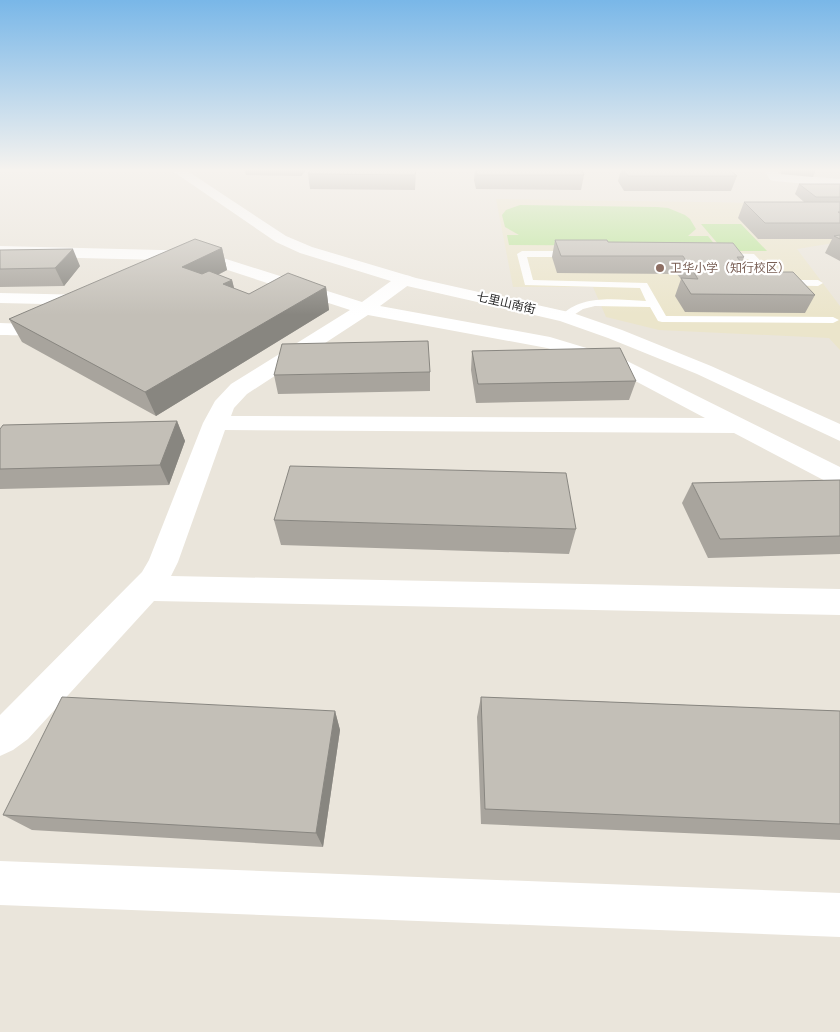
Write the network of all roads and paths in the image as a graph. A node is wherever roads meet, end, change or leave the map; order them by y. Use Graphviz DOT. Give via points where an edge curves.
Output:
graph roads {
  1 [pos="249,218"];
  2 [pos="0,251"];
  3 [pos="582,254"];
  4 [pos="201,256"];
  5 [pos="711,256"];
  6 [pos="167,270"];
  7 [pos="404,280"];
  8 [pos="818,283"];
  9 [pos="0,298"];
  10 [pos="654,304"];
  11 [pos="365,309"];
  12 [pos="566,317"];
  13 [pos="833,320"];
  14 [pos="0,329"];
  15 [pos="215,423"];
  16 [pos="739,426"];
  17 [pos="840,433"];
  18 [pos="840,478"];
  19 [pos="146,588"];
  20 [pos="840,602"];
  21 [pos="0,737"];
  22 [pos="0,883"];
  23 [pos="840,915"];
  1 -- 7 [label="street, 七里山南街" via="280,239"];
  2 -- 4 [label="street"];
  3 -- 10 [label="lane" via="522,254 529,283 643,285"];
  4 -- 6 [label="street"];
  4 -- 11 [label="street"];
  5 -- 8 [label="lane" via="751,256 776,283"];
  7 -- 11 [label="street"];
  7 -- 12 [label="street, 七里山南街"];
  9 -- 14 [label="street" via="103,299 31,330"];
  10 -- 12 [label="lane" via="595,303 579,307"];
  10 -- 13 [label="lane" via="662,319"];
  11 -- 15 [label="street" via="239,388 223,406"];
  11 -- 16 [label="street" via="550,343 616,363"];
  12 -- 17 [label="street, 七里山南街" via="704,370"];
  15 -- 16 [label="street"];
  15 -- 19 [label="street" via="163,562"];
  16 -- 18 [label="street"];
  19 -- 20 [label="street"];
  19 -- 21 [label="street"];
  22 -- 23 [label="street"];
}
